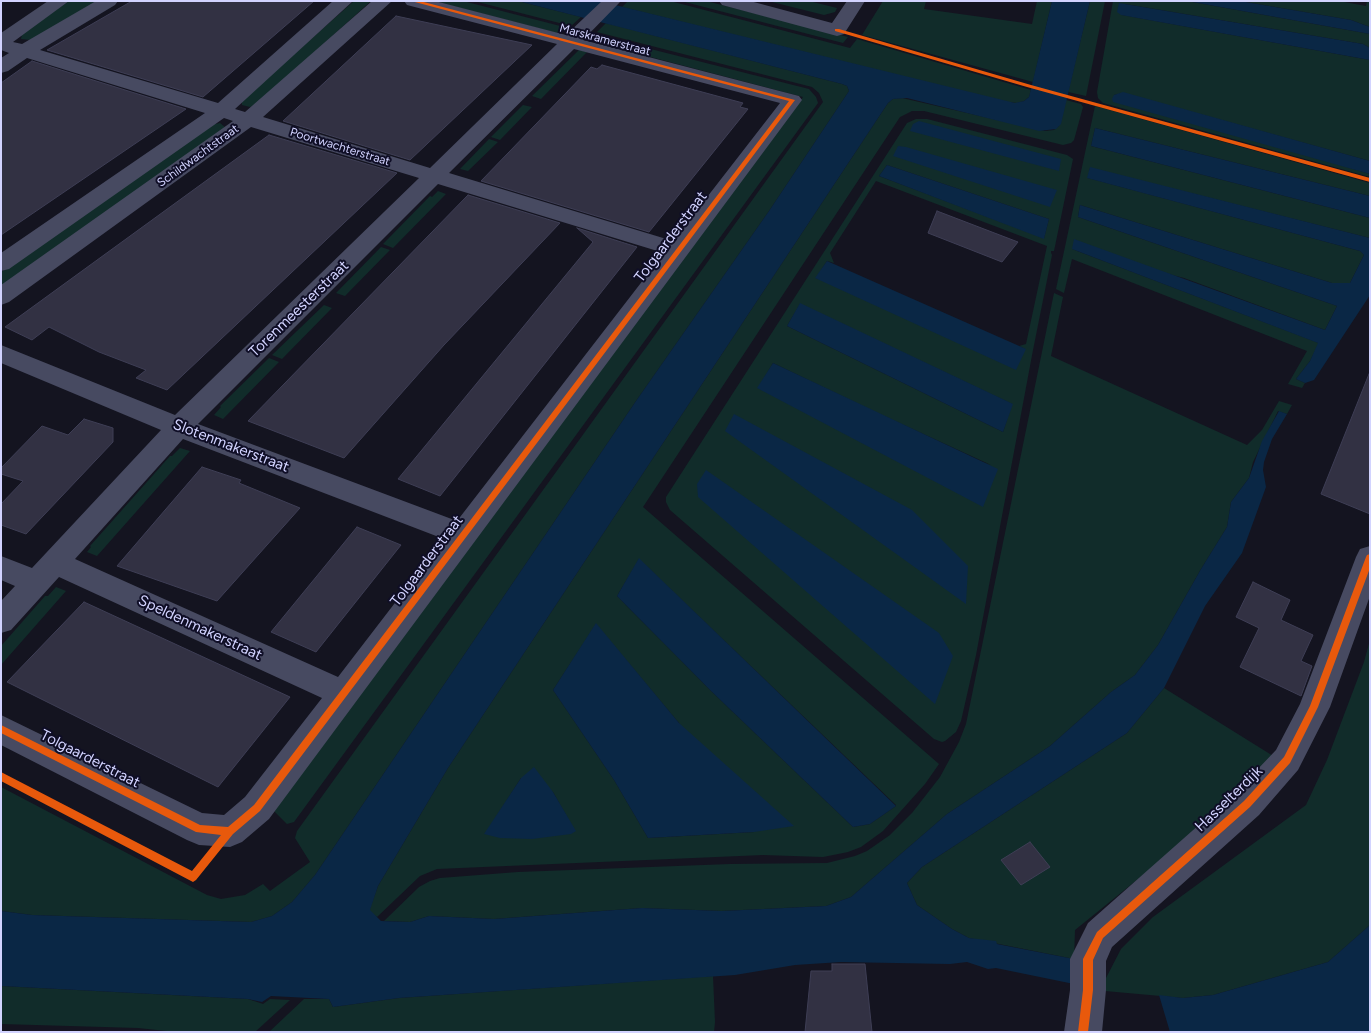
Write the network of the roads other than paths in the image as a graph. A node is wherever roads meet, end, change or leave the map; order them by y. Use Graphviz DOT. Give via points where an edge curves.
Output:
graph roads {
  1 [pos="60,1"];
  2 [pos="109,1"];
  3 [pos="344,1"];
  4 [pos="383,1"];
  5 [pos="413,1"];
  6 [pos="612,1"];
  7 [pos="728,1"];
  8 [pos="856,1"];
  9 [pos="571,42"];
  10 [pos="1,43"];
  11 [pos="24,51"];
  12 [pos="1,67"];
  13 [pos="792,100"];
  14 [pos="222,111"];
  15 [pos="249,119"];
  16 [pos="435,176"];
  17 [pos="678,250"];
  18 [pos="1,264"];
  19 [pos="1,297"];
  20 [pos="1,353"];
  21 [pos="179,427"];
  22 [pos="463,535"];
  23 [pos="1370,557"];
  24 [pos="56,562"];
  25 [pos="1,566"];
  26 [pos="36,583"];
  27 [pos="1,621"];
  28 [pos="344,694"];
  29 [pos="1,729"];
  30 [pos="1082,1032"];
  1 -- 10 [label="street"];
  2 -- 11 [label="street"];
  3 -- 14 [label="street, Schildwachtstraat"];
  4 -- 15 [label="street, Schildwachtstraat"];
  5 -- 9 [label="street, Marskramerstraat"];
  6 -- 9 [label="street, Torenmeesterstraat"];
  7 -- 8 [label="street" via="837,30"];
  9 -- 13 [label="street, Marskramerstraat"];
  9 -- 16 [label="street, Torenmeesterstraat"];
  10 -- 11 [label="street, Poortwachterstraat"];
  11 -- 12 [label="street"];
  11 -- 14 [label="street, Poortwachterstraat"];
  13 -- 17 [label="street, Tolgaarderstraat"];
  14 -- 15 [label="street, Poortwachterstraat"];
  14 -- 18 [label="street, Schildwachtstraat"];
  15 -- 16 [label="street, Poortwachterstraat"];
  15 -- 19 [label="street, Schildwachtstraat"];
  16 -- 17 [label="street, Poortwachterstraat"];
  16 -- 21 [label="street, Torenmeesterstraat"];
  17 -- 22 [label="street, Tolgaarderstraat"];
  20 -- 21 [label="street, Slotenmakerstraat"];
  21 -- 22 [label="street, Slotenmakerstraat"];
  21 -- 24 [label="street, Torenmeesterstraat"];
  22 -- 28 [label="street, Tolgaarderstraat"];
  23 -- 30 [label="street, Hasselterdijk" via="1314,707 1287,760 1247,804 1100,935 1088,974"];
  24 -- 26 [label="street, Torenmeesterstraat"];
  24 -- 28 [label="street, Speldenmakerstraat"];
  25 -- 26 [label="street"];
  26 -- 27 [label="street"];
  28 -- 29 [label="street, Tolgaarderstraat" via="257,808 230,831 199,829"];
}
